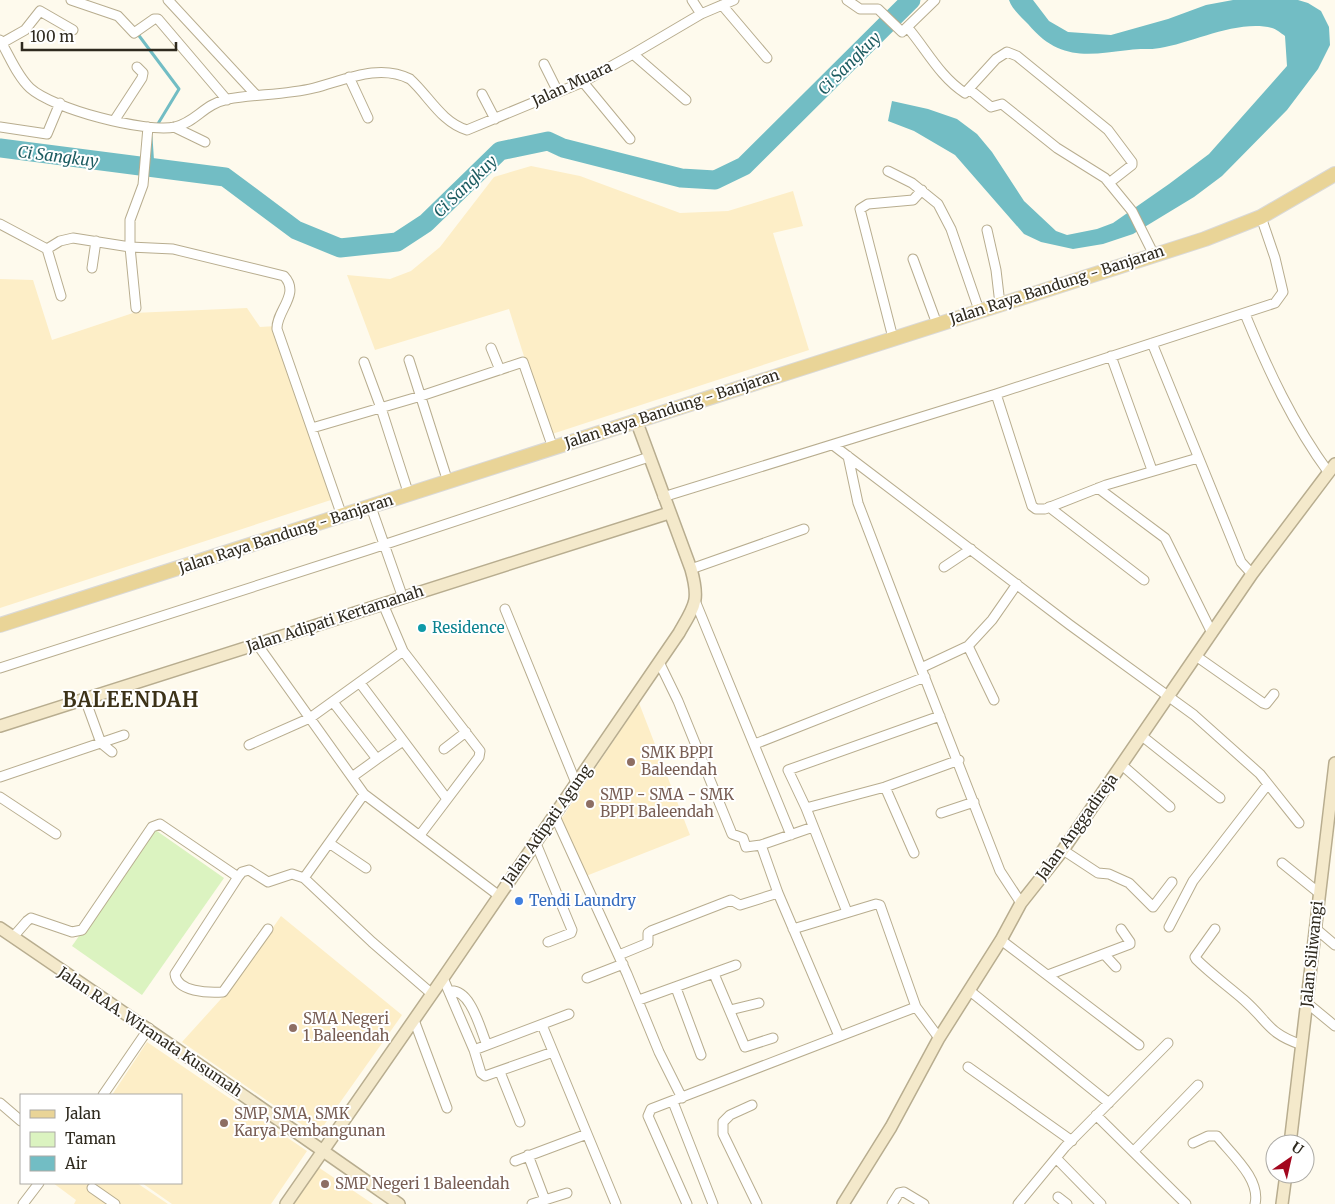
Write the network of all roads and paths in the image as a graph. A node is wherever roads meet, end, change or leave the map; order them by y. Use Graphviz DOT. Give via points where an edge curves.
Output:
graph roads {
  1 [pos="70,0"];
  2 [pos="168,0"];
  3 [pos="692,0"];
  4 [pos="734,0"];
  5 [pos="847,0"];
  6 [pos="935,0"];
  7 [pos="722,4"];
  8 [pos="701,14"];
  9 [pos="904,29"];
  10 [pos="73,30"];
  11 [pos="1,41"];
  12 [pos="633,54"];
  13 [pos="767,58"];
  14 [pos="544,64"];
  15 [pos="136,67"];
  16 [pos="349,77"];
  17 [pos="582,82"];
  18 [pos="969,89"];
  19 [pos="558,92"];
  20 [pos="482,94"];
  21 [pos="256,96"];
  22 [pos="227,100"];
  23 [pos="686,100"];
  24 [pos="60,103"];
  25 [pos="368,118"];
  26 [pos="496,119"];
  27 [pos="114,121"];
  28 [pos="0,127"];
  29 [pos="174,127"];
  30 [pos="148,131"];
  31 [pos="630,139"];
  32 [pos="205,142"];
  33 [pos="888,172"];
  34 [pos="1335,174"];
  35 [pos="1109,183"];
  36 [pos="922,190"];
  37 [pos="1261,217"];
  38 [pos="0,224"];
  39 [pos="987,230"];
  40 [pos="96,241"];
  41 [pos="130,247"];
  42 [pos="47,249"];
  43 [pos="1154,255"];
  44 [pos="913,260"];
  45 [pos="92,268"];
  46 [pos="61,296"];
  47 [pos="1000,304"];
  48 [pos="136,308"];
  49 [pos="979,310"];
  50 [pos="1245,314"];
  51 [pos="937,324"];
  52 [pos="893,338"];
  53 [pos="1152,343"];
  54 [pos="491,348"];
  55 [pos="1111,356"];
  56 [pos="409,360"];
  57 [pos="364,362"];
  58 [pos="500,370"];
  59 [pos="996,394"];
  60 [pos="421,396"];
  61 [pos="381,408"];
  62 [pos="636,420"];
  63 [pos="312,428"];
  64 [pos="833,445"];
  65 [pos="552,448"];
  66 [pos="848,456"];
  67 [pos="649,457"];
  68 [pos="1198,458"];
  69 [pos="1332,469"];
  70 [pos="1152,470"];
  71 [pos="448,482"];
  72 [pos="1098,488"];
  73 [pos="409,495"];
  74 [pos="664,497"];
  75 [pos="371,507"];
  76 [pos="1049,507"];
  77 [pos="669,513"];
  78 [pos="342,516"];
  79 [pos="804,529"];
  80 [pos="383,545"];
  81 [pos="971,549"];
  82 [pos="944,567"];
  83 [pos="691,569"];
  84 [pos="1252,574"];
  85 [pos="1144,580"];
  86 [pos="1017,584"];
  87 [pos="402,598"];
  88 [pos="696,602"];
  89 [pos="382,604"];
  90 [pos="505,609"];
  91 [pos="0,625"];
  92 [pos="1212,633"];
  93 [pos="257,644"];
  94 [pos="968,646"];
  95 [pos="403,651"];
  96 [pos="1196,656"];
  97 [pos="659,662"];
  98 [pos="0,668"];
  99 [pos="923,673"];
  100 [pos="360,683"];
  101 [pos="1274,694"];
  102 [pos="85,698"];
  103 [pos="1169,698"];
  104 [pos="994,700"];
  105 [pos="333,702"];
  106 [pos="940,716"];
  107 [pos="310,718"];
  108 [pos="0,726"];
  109 [pos="466,732"];
  110 [pos="124,735"];
  111 [pos="1142,736"];
  112 [pos="403,740"];
  113 [pos="101,743"];
  114 [pos="755,744"];
  115 [pos="248,745"];
  116 [pos="444,749"];
  117 [pos="112,752"];
  118 [pos="377,759"];
  119 [pos="959,760"];
  120 [pos="1335,763"];
  121 [pos="1122,765"];
  122 [pos="0,777"];
  123 [pos="352,777"];
  124 [pos="576,783"];
  125 [pos="1268,784"];
  126 [pos="885,787"];
  127 [pos="364,794"];
  128 [pos="0,798"];
  129 [pos="1220,798"];
  130 [pos="447,799"];
  131 [pos="974,802"];
  132 [pos="1170,807"];
  133 [pos="806,808"];
  134 [pos="941,813"];
  135 [pos="554,814"];
  136 [pos="1299,823"];
  137 [pos="813,826"];
  138 [pos="56,834"];
  139 [pos="420,835"];
  140 [pos="791,835"];
  141 [pos="535,841"];
  142 [pos="329,843"];
  143 [pos="761,845"];
  144 [pos="1063,850"];
  145 [pos="914,853"];
  146 [pos="1282,863"];
  147 [pos="366,868"];
  148 [pos="238,877"];
  149 [pos="304,878"];
  150 [pos="1172,882"];
  151 [pos="778,893"];
  152 [pos="1319,893"];
  153 [pos="498,895"];
  154 [pos="1017,898"];
  155 [pos="847,912"];
  156 [pos="1169,927"];
  157 [pos="0,928"];
  158 [pos="1315,928"];
  159 [pos="268,929"];
  160 [pos="793,929"];
  161 [pos="1121,929"];
  162 [pos="1215,929"];
  163 [pos="13,937"];
  164 [pos="1001,940"];
  165 [pos="548,942"];
  166 [pos="1335,945"];
  167 [pos="1104,954"];
  168 [pos="619,955"];
  169 [pos="623,964"];
  170 [pos="736,965"];
  171 [pos="1116,967"];
  172 [pos="714,974"];
  173 [pos="1048,975"];
  174 [pos="444,978"];
  175 [pos="587,978"];
  176 [pos="676,988"];
  177 [pos="449,991"];
  178 [pos="970,991"];
  179 [pos="432,994"];
  180 [pos="639,1000"];
  181 [pos="759,1003"];
  182 [pos="1307,1003"];
  183 [pos="916,1006"];
  184 [pos="730,1010"];
  185 [pos="569,1014"];
  186 [pos="414,1020"];
  187 [pos="542,1025"];
  188 [pos="1335,1026"];
  189 [pos="150,1028"];
  190 [pos="839,1036"];
  191 [pos="773,1038"];
  192 [pos="939,1038"];
  193 [pos="1168,1043"];
  194 [pos="1138,1044"];
  195 [pos="487,1045"];
  196 [pos="1302,1045"];
  197 [pos="474,1050"];
  198 [pos="553,1052"];
  199 [pos="701,1055"];
  200 [pos="968,1067"];
  201 [pos="500,1072"];
  202 [pos="1198,1085"];
  203 [pos="104,1094"];
  204 [pos="682,1098"];
  205 [pos="1105,1099"];
  206 [pos="673,1102"];
  207 [pos="752,1105"];
  208 [pos="1,1107"];
  209 [pos="447,1108"];
  210 [pos="1096,1115"];
  211 [pos="20,1120"];
  212 [pos="520,1122"];
  213 [pos="587,1134"];
  214 [pos="1291,1134"];
  215 [pos="1072,1141"];
  216 [pos="1193,1143"];
  217 [pos="322,1150"];
  218 [pos="1134,1151"];
  219 [pos="528,1155"];
  220 [pos="1056,1158"];
  221 [pos="515,1161"];
  222 [pos="38,1184"];
  223 [pos="1285,1184"];
  224 [pos="92,1188"];
  225 [pos="567,1193"];
  226 [pos="1058,1197"];
  227 [pos="545,1200"];
  228 [pos="23,1204"];
  229 [pos="116,1204"];
  230 [pos="286,1204"];
  231 [pos="399,1204"];
  232 [pos="532,1204"];
  233 [pos="616,1204"];
  234 [pos="687,1204"];
  235 [pos="713,1204"];
  236 [pos="757,1204"];
  237 [pos="843,1204"];
  238 [pos="892,1204"];
  239 [pos="924,1204"];
  240 [pos="1018,1204"];
  241 [pos="1067,1204"];
  242 [pos="1101,1204"];
  243 [pos="1186,1204"];
  244 [pos="1255,1204"];
  245 [pos="1282,1204"];
  1 -- 22 [label="street" via="118,16 134,33 158,19"];
  2 -- 21 [label="street"];
  3 -- 8 [label="street"];
  4 -- 7 [label="street, Jalan Muara"];
  5 -- 9 [label="street" via="860,9 878,9"];
  6 -- 9 [label="street"];
  7 -- 8 [label="street, Jalan Muara"];
  7 -- 13 [label="street"];
  8 -- 12 [label="street, Jalan Muara"];
  9 -- 18 [label="street" via="921,43 929,59 963,92"];
  10 -- 11 [label="street" via="40,11 25,30"];
  11 -- 24 [label="street" via="30,87"];
  12 -- 17 [label="street, Jalan Muara"];
  12 -- 23 [label="street"];
  14 -- 19 [label="street"];
  15 -- 27 [label="street" via="143,73 142,78"];
  16 -- 21 [label="street" via="315,88"];
  16 -- 25 [label="street"];
  16 -- 26 [label="street, Jalan Muara" via="378,72 410,78 456,127 467,130"];
  17 -- 19 [label="street, Jalan Muara"];
  17 -- 31 [label="street"];
  18 -- 35 [label="street" via="991,107 1002,104 1057,148 1086,164"];
  18 -- 35 [label="street" via="996,59 1009,52 1017,56 1108,130 1132,162"];
  19 -- 26 [label="street, Jalan Muara"];
  20 -- 26 [label="street"];
  21 -- 22 [label="street"];
  22 -- 29 [label="street" via="209,105"];
  24 -- 27 [label="street" via="91,116"];
  24 -- 28 [label="street" via="47,134"];
  27 -- 30 [label="street"];
  29 -- 30 [label="street"];
  29 -- 32 [label="street"];
  30 -- 41 [label="street" via="143,185 130,220"];
  33 -- 36 [label="street"];
  34 -- 37 [label="main road, Jalan Raya Bandung - Banjaran"];
  35 -- 43 [label="street" via="1132,211"];
  36 -- 49 [label="street" via="944,214"];
  36 -- 52 [label="street" via="913,200 868,204 860,209"];
  37 -- 43 [label="main road, Jalan Raya Bandung - Banjaran"];
  37 -- 50 [label="street" via="1282,292 1275,303"];
  38 -- 42 [label="street"];
  39 -- 47 [label="street"];
  40 -- 41 [label="street"];
  40 -- 42 [label="street" via="73,238"];
  40 -- 45 [label="street"];
  41 -- 48 [label="street"];
  41 -- 63 [label="street" via="173,249 277,273 286,278 289,300 276,329"];
  42 -- 46 [label="street"];
  43 -- 47 [label="main road, Jalan Raya Bandung - Banjaran"];
  44 -- 51 [label="street"];
  47 -- 49 [label="main road, Jalan Raya Bandung - Banjaran"];
  49 -- 51 [label="main road, Jalan Raya Bandung - Banjaran"];
  50 -- 53 [label="street"];
  50 -- 69 [label="street" via="1269,372 1303,436"];
  51 -- 52 [label="main road, Jalan Raya Bandung - Banjaran"];
  52 -- 62 [label="main road, Jalan Raya Bandung - Banjaran"];
  53 -- 55 [label="street"];
  53 -- 68 [label="street"];
  54 -- 58 [label="street"];
  55 -- 59 [label="street"];
  55 -- 70 [label="street"];
  56 -- 60 [label="street"];
  57 -- 61 [label="street"];
  58 -- 60 [label="street"];
  58 -- 65 [label="street" via="525,363"];
  59 -- 64 [label="street"];
  59 -- 76 [label="street" via="1032,506 1039,510"];
  60 -- 61 [label="street"];
  60 -- 71 [label="street"];
  61 -- 63 [label="street"];
  61 -- 73 [label="street"];
  62 -- 65 [label="main road, Jalan Raya Bandung - Banjaran"];
  62 -- 67 [label="main road"];
  63 -- 78 [label="street"];
  64 -- 66 [label="street"];
  64 -- 74 [label="street"];
  65 -- 71 [label="main road, Jalan Raya Bandung - Banjaran"];
  66 -- 81 [label="street"];
  66 -- 99 [label="street" via="858,504"];
  67 -- 74 [label="main road"];
  67 -- 80 [label="street"];
  68 -- 70 [label="street"];
  68 -- 84 [label="street" via="1241,562"];
  69 -- 84 [label="main road, Jalan Anggadireja"];
  70 -- 72 [label="street"];
  71 -- 73 [label="main road, Jalan Raya Bandung - Banjaran"];
  72 -- 76 [label="street"];
  72 -- 92 [label="street" via="1165,538"];
  73 -- 75 [label="main road, Jalan Raya Bandung - Banjaran"];
  74 -- 77 [label="main road"];
  75 -- 78 [label="main road, Jalan Raya Bandung - Banjaran"];
  75 -- 80 [label="street"];
  76 -- 85 [label="street"];
  77 -- 83 [label="main road"];
  77 -- 87 [label="main road, Jalan Adipati Kertamanah"];
  78 -- 91 [label="main road, Jalan Raya Bandung - Banjaran"];
  79 -- 83 [label="street"];
  80 -- 87 [label="street"];
  80 -- 98 [label="street"];
  81 -- 82 [label="street"];
  81 -- 86 [label="street"];
  83 -- 88 [label="main road"];
  84 -- 92 [label="main road, Jalan Anggadireja"];
  86 -- 94 [label="street" via="992,620"];
  86 -- 103 [label="street"];
  87 -- 89 [label="main road, Jalan Adipati Kertamanah"];
  88 -- 97 [label="main road, Jalan Adipati Agung"];
  88 -- 114 [label="street"];
  89 -- 93 [label="main road, Jalan Adipati Kertamanah"];
  89 -- 95 [label="street"];
  90 -- 124 [label="street"];
  92 -- 96 [label="main road, Jalan Anggadireja"];
  93 -- 102 [label="main road, Jalan Adipati Kertamanah"];
  93 -- 107 [label="street"];
  94 -- 99 [label="street"];
  94 -- 104 [label="street"];
  95 -- 100 [label="street"];
  95 -- 109 [label="street"];
  96 -- 101 [label="street" via="1263,703 1266,704"];
  96 -- 103 [label="main road, Jalan Anggadireja"];
  97 -- 124 [label="main road, Jalan Adipati Agung"];
  97 -- 143 [label="street" via="732,834 742,838 746,847"];
  99 -- 106 [label="street"];
  99 -- 114 [label="street"];
  100 -- 105 [label="street"];
  100 -- 112 [label="street"];
  102 -- 108 [label="main road, Jalan Adipati Kertamanah"];
  102 -- 113 [label="street"];
  103 -- 111 [label="main road, Jalan Anggadireja"];
  103 -- 125 [label="street" via="1194,715"];
  105 -- 107 [label="street"];
  105 -- 118 [label="street"];
  106 -- 119 [label="street"];
  106 -- 133 [label="street" via="788,770"];
  107 -- 115 [label="street"];
  107 -- 123 [label="street"];
  109 -- 116 [label="street"];
  109 -- 130 [label="street" via="480,755"];
  110 -- 113 [label="street"];
  111 -- 121 [label="main road, Jalan Anggadireja"];
  111 -- 129 [label="street"];
  112 -- 118 [label="street"];
  112 -- 130 [label="street"];
  113 -- 117 [label="street"];
  113 -- 122 [label="street"];
  114 -- 140 [label="street"];
  118 -- 123 [label="street"];
  119 -- 126 [label="street"];
  119 -- 131 [label="street"];
  120 -- 152 [label="main road, Jalan Siliwangi"];
  121 -- 132 [label="street"];
  121 -- 144 [label="main road, Jalan Anggadireja"];
  123 -- 127 [label="street"];
  124 -- 135 [label="main road, Jalan Adipati Agung"];
  125 -- 136 [label="street"];
  125 -- 156 [label="street" via="1194,881"];
  126 -- 133 [label="street"];
  126 -- 145 [label="street"];
  127 -- 139 [label="street"];
  127 -- 142 [label="street"];
  128 -- 138 [label="street"];
  130 -- 139 [label="street"];
  131 -- 134 [label="street"];
  131 -- 154 [label="street" via="1000,871"];
  133 -- 137 [label="street"];
  135 -- 141 [label="main road, Jalan Adipati Agung"];
  135 -- 168 [label="street"];
  137 -- 140 [label="street"];
  137 -- 155 [label="street"];
  139 -- 153 [label="street"];
  140 -- 143 [label="street"];
  141 -- 153 [label="main road, Jalan Adipati Agung"];
  141 -- 165 [label="street" via="572,930"];
  142 -- 147 [label="street"];
  142 -- 149 [label="street"];
  143 -- 151 [label="street"];
  144 -- 150 [label="street" via="1098,872 1129,884 1153,908"];
  144 -- 154 [label="main road, Jalan Anggadireja"];
  146 -- 152 [label="street"];
  148 -- 149 [label="street" via="249,870 268,882 292,874"];
  148 -- 159 [label="street" via="175,978 184,988 222,992"];
  148 -- 163 [label="street" via="160,824 155,824 82,930 72,932 31,918"];
  149 -- 179 [label="street"];
  151 -- 160 [label="street"];
  151 -- 168 [label="street" via="740,905 731,900 707,909 652,931 648,934 648,943"];
  152 -- 158 [label="main road, Jalan Siliwangi"];
  153 -- 174 [label="main road, Jalan Adipati Agung"];
  154 -- 164 [label="main road, Jalan Anggadireja"];
  155 -- 160 [label="street"];
  155 -- 183 [label="street" via="876,904 882,907"];
  157 -- 163 [label="main road, Jalan RAA. Wiranata Kusumah"];
  158 -- 166 [label="street"];
  158 -- 182 [label="main road, Jalan Siliwangi"];
  160 -- 190 [label="street"];
  161 -- 167 [label="street" via="1130,944"];
  162 -- 196 [label="street" via="1196,959 1256,1011 1271,1030"];
  163 -- 189 [label="main road, Jalan RAA. Wiranata Kusumah"];
  164 -- 173 [label="street"];
  164 -- 178 [label="main road, Jalan Anggadireja"];
  167 -- 171 [label="street"];
  167 -- 173 [label="street"];
  168 -- 169 [label="street"];
  169 -- 175 [label="street"];
  169 -- 180 [label="street"];
  170 -- 172 [label="street"];
  172 -- 176 [label="street"];
  172 -- 184 [label="street"];
  173 -- 194 [label="street"];
  174 -- 177 [label="street"];
  174 -- 179 [label="main road, Jalan Adipati Agung"];
  176 -- 180 [label="street"];
  176 -- 199 [label="street"];
  177 -- 195 [label="street" via="457,990 468,998"];
  177 -- 197 [label="street"];
  178 -- 192 [label="main road, Jalan Anggadireja"];
  178 -- 205 [label="street"];
  179 -- 186 [label="main road, Jalan Adipati Agung"];
  180 -- 204 [label="street" via="659,1052"];
  181 -- 184 [label="street"];
  182 -- 188 [label="street"];
  182 -- 196 [label="main road, Jalan Siliwangi"];
  183 -- 190 [label="street"];
  183 -- 192 [label="street"];
  184 -- 191 [label="street" via="746,1048"];
  185 -- 187 [label="street"];
  186 -- 209 [label="street"];
  186 -- 217 [label="main road, Jalan Adipati Agung"];
  187 -- 195 [label="street"];
  187 -- 198 [label="street"];
  189 -- 203 [label="street"];
  189 -- 217 [label="main road, Jalan RAA. Wiranata Kusumah"];
  190 -- 204 [label="street"];
  192 -- 237 [label="main road, Jalan Anggadireja"];
  193 -- 205 [label="street"];
  195 -- 197 [label="street"];
  196 -- 214 [label="main road, Jalan Siliwangi"];
  197 -- 201 [label="street" via="483,1075"];
  198 -- 201 [label="street"];
  198 -- 213 [label="street"];
  200 -- 215 [label="street"];
  201 -- 212 [label="street"];
  202 -- 218 [label="street"];
  204 -- 206 [label="street"];
  205 -- 210 [label="street"];
  206 -- 234 [label="street" via="651,1110 648,1116"];
  206 -- 235 [label="street"];
  207 -- 236 [label="street" via="723,1122 723,1134"];
  208 -- 211 [label="street"];
  210 -- 215 [label="street"];
  210 -- 218 [label="street"];
  213 -- 219 [label="street"];
  213 -- 233 [label="street"];
  215 -- 220 [label="street"];
  216 -- 244 [label="street" via="1216,1136 1249,1177 1256,1190"];
  217 -- 230 [label="main road, Jalan Adipati Agung"];
  217 -- 231 [label="main road, Jalan RAA. Wiranata Kusumah"];
  218 -- 243 [label="street"];
  219 -- 221 [label="street"];
  219 -- 227 [label="street"];
  220 -- 240 [label="street"];
  220 -- 242 [label="street"];
  222 -- 228 [label="street"];
  223 -- 245 [label="main road"];
  224 -- 229 [label="street"];
  225 -- 227 [label="street"];
  226 -- 241 [label="street"];
  227 -- 232 [label="street"];
  238 -- 239 [label="street" via="904,1192"];
}
